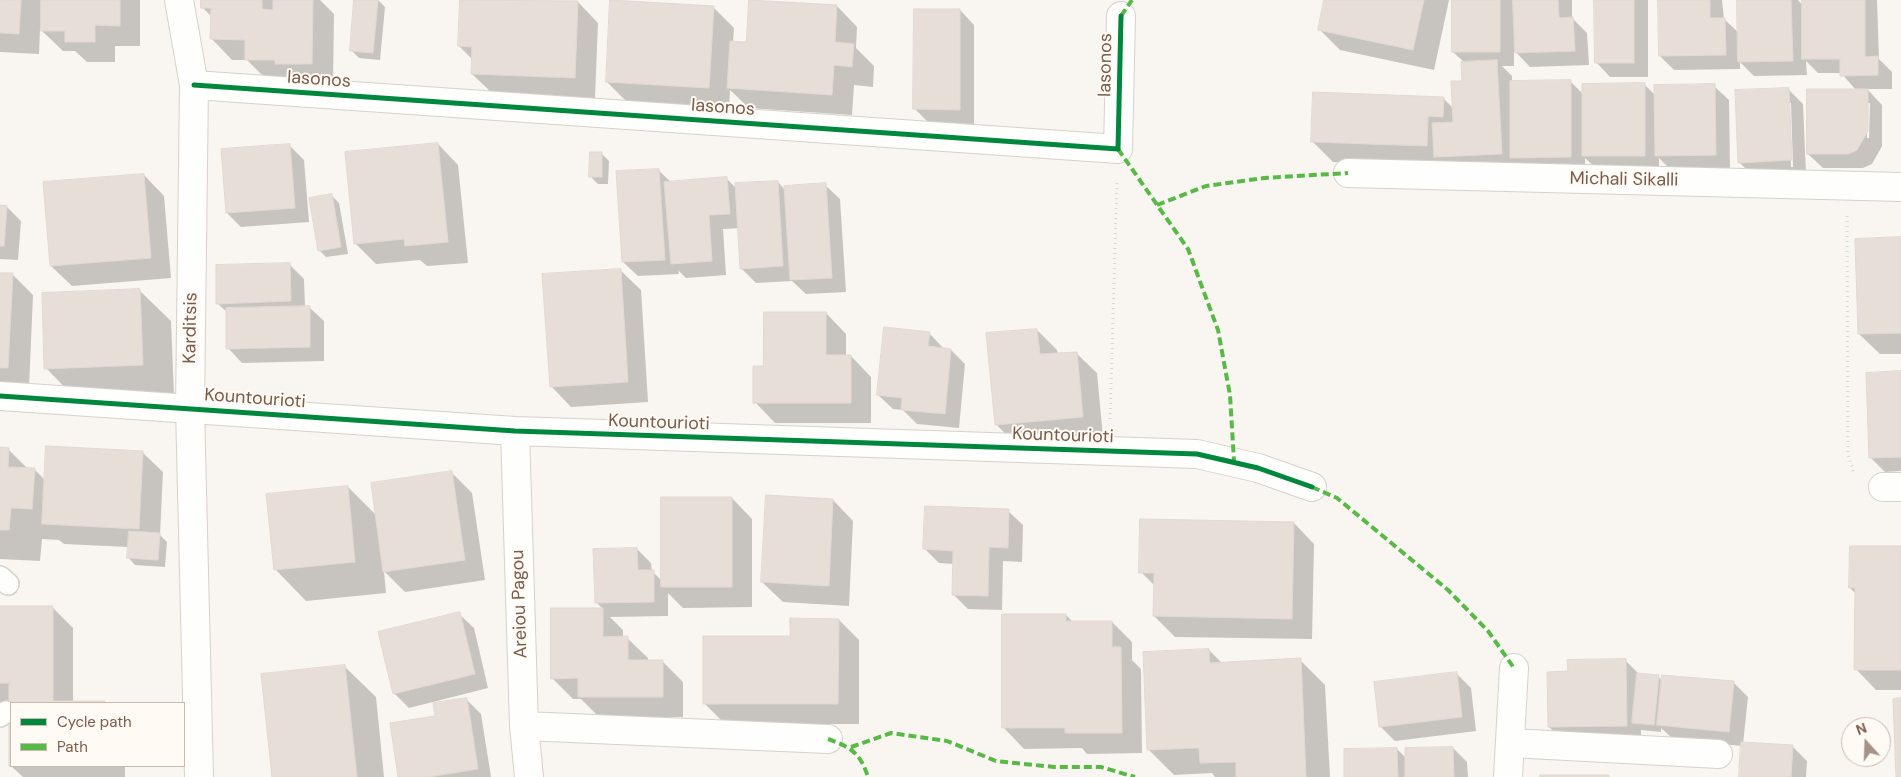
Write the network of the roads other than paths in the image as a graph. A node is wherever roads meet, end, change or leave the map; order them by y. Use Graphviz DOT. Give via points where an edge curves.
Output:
graph roads {
  1 [pos="179,0"];
  2 [pos="1121,16"];
  3 [pos="194,85"];
  4 [pos="1348,173"];
  5 [pos="1901,187"];
  6 [pos="0,396"];
  7 [pos="190,408"];
  8 [pos="515,431"];
  9 [pos="1312,487"];
  10 [pos="1514,668"];
  11 [pos="524,726"];
  12 [pos="828,739"];
  13 [pos="1511,743"];
  14 [pos="1718,754"];
  15 [pos="199,777"];
  16 [pos="529,777"];
  17 [pos="1508,777"];
  1 -- 3 [label="street, Karditsis"];
  2 -- 3 [label="street, Iasonos" via="1118,148"];
  3 -- 7 [label="street, Karditsis"];
  4 -- 5 [label="street, Michali Sikalli"];
  6 -- 7 [label="street, Kountourioti"];
  7 -- 8 [label="street, Kountourioti"];
  7 -- 15 [label="street, Karditsis"];
  8 -- 9 [label="street, Kountourioti" via="1196,454 1234,461"];
  8 -- 11 [label="street, Areiou Pagou"];
  10 -- 13 [label="street"];
  11 -- 12 [label="street"];
  11 -- 16 [label="street, Areiou Pagou"];
  13 -- 14 [label="street"];
  13 -- 17 [label="street"];
}
